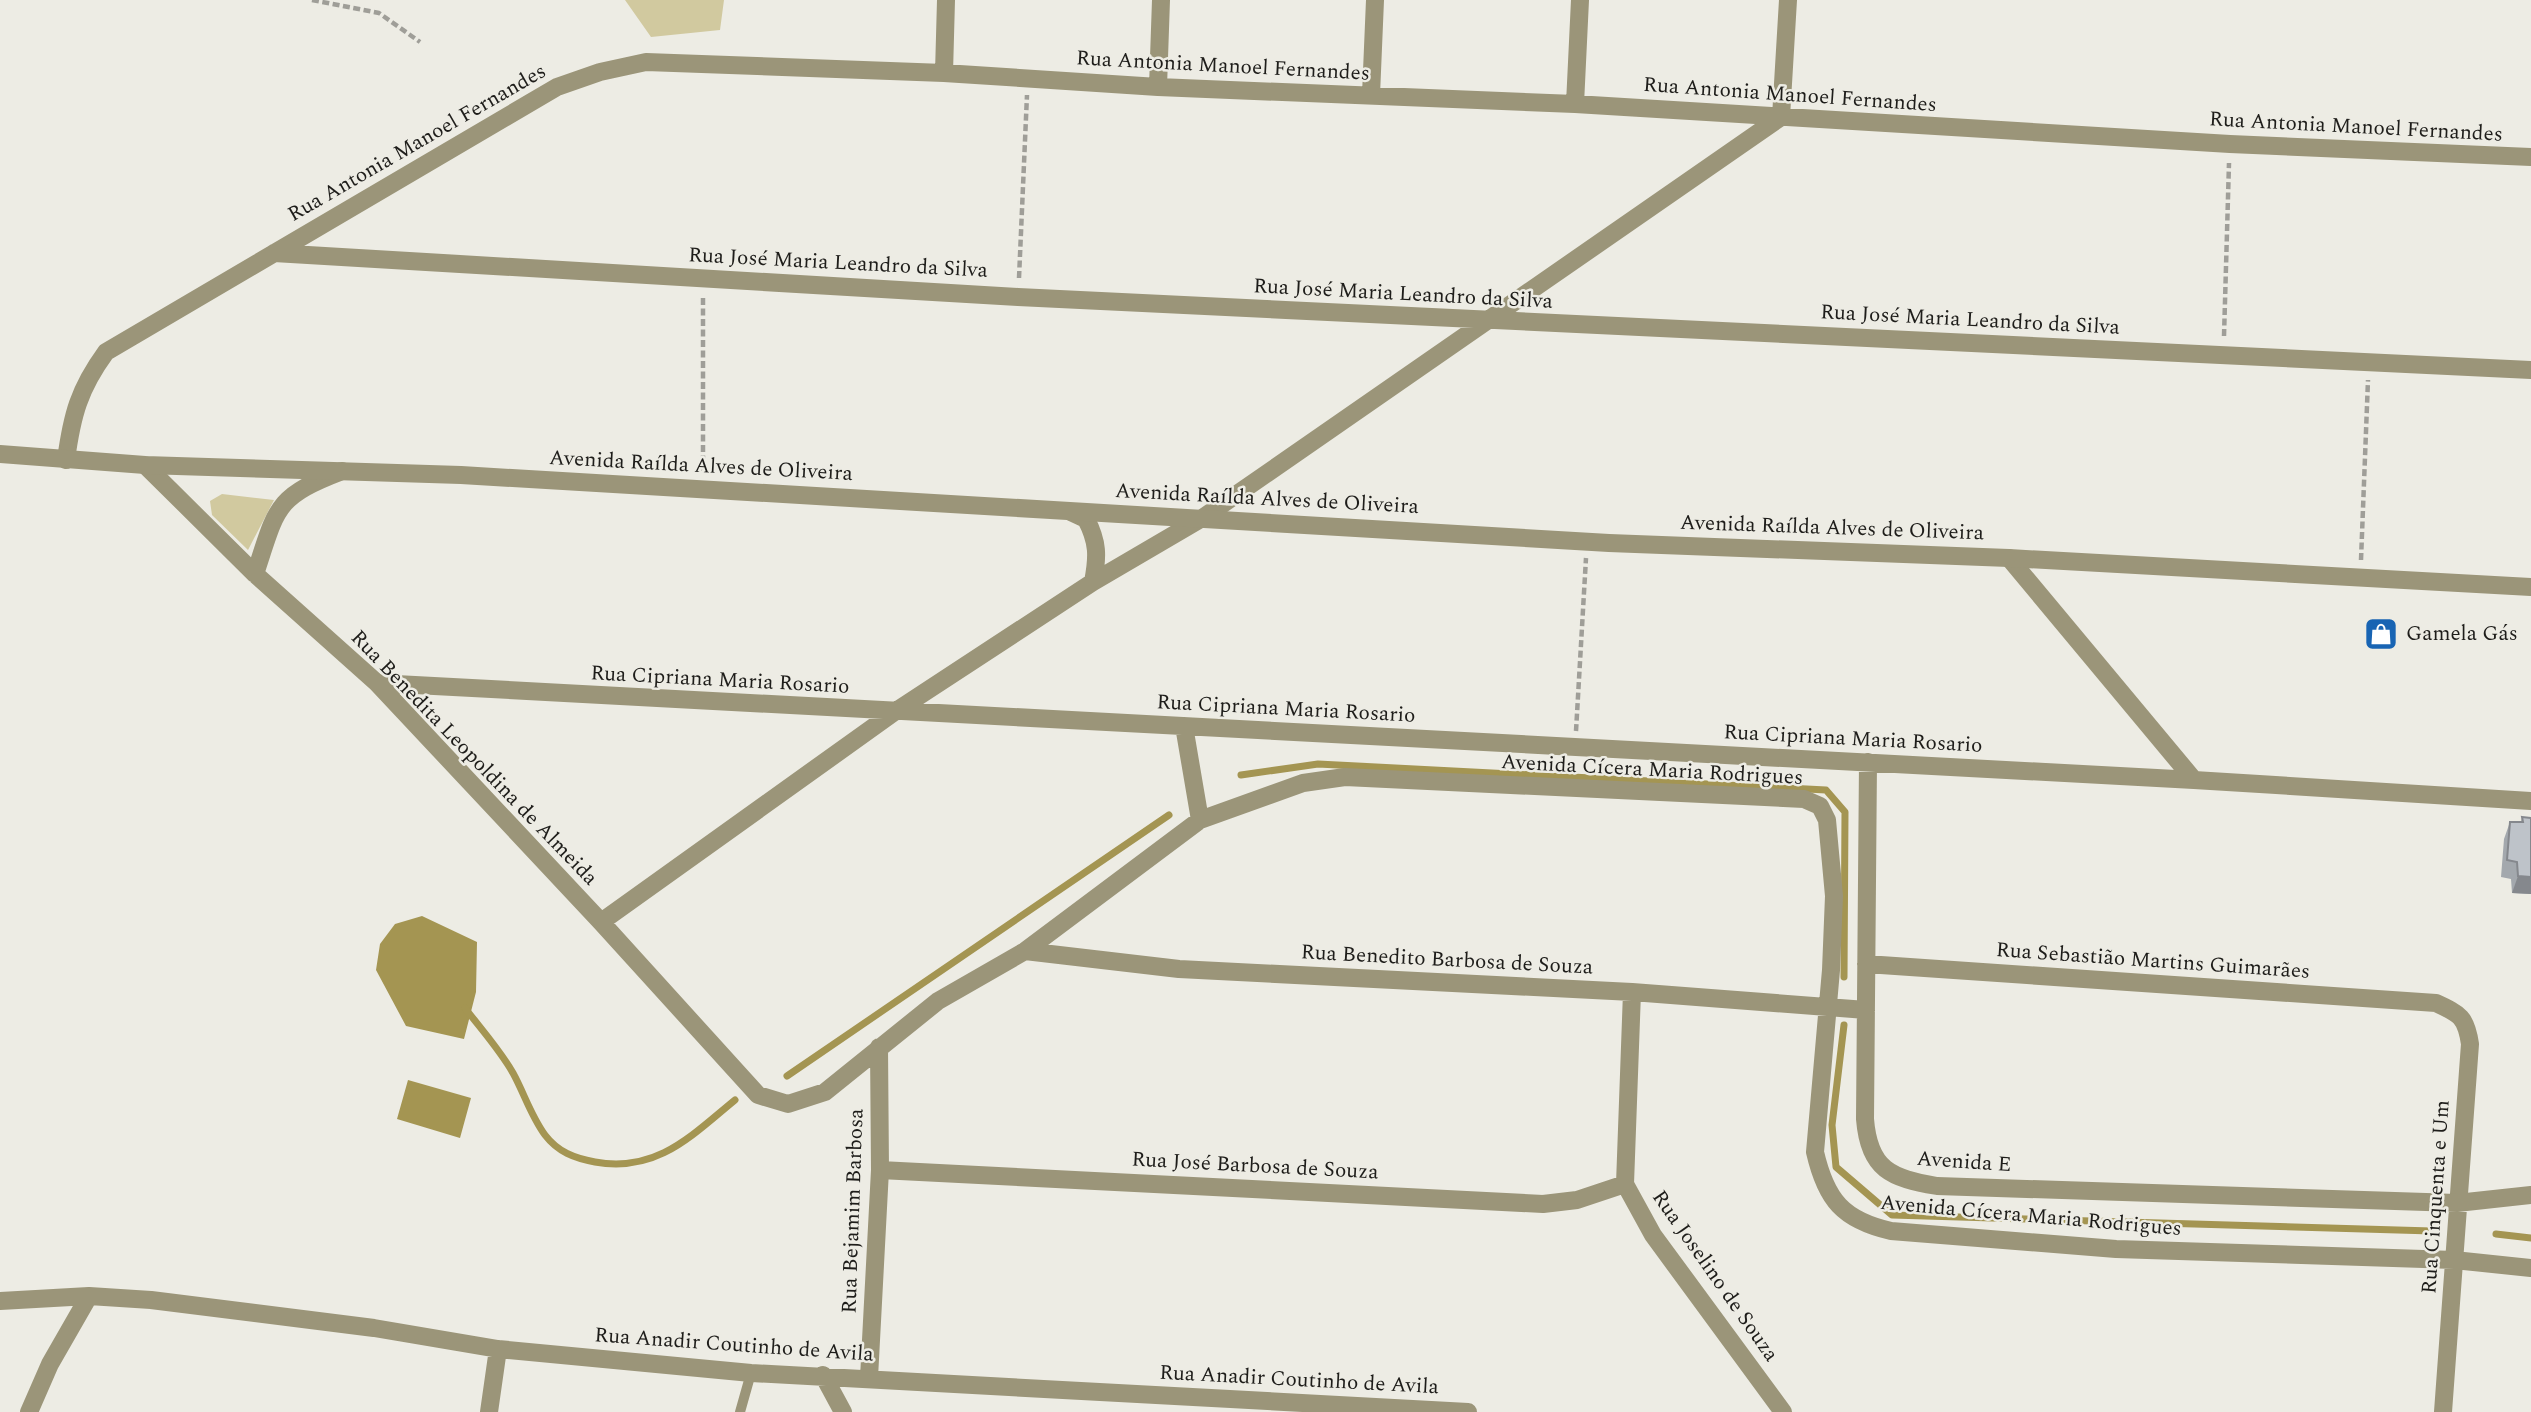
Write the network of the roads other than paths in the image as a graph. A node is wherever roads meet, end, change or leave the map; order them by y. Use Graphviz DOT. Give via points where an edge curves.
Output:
graph roads {
  1 [pos="946,0"];
  2 [pos="1161,0"];
  3 [pos="1375,0"];
  4 [pos="1580,0"];
  5 [pos="1788,0"];
  6 [pos="944,73"];
  7 [pos="1158,87"];
  8 [pos="1371,95"];
  9 [pos="1574,104"];
  10 [pos="1781,117"];
  11 [pos="2531,158"];
  12 [pos="274,253"];
  13 [pos="1490,321"];
  14 [pos="2531,370"];
  15 [pos="0,454"];
  16 [pos="66,460"];
  17 [pos="145,465"];
  18 [pos="345,470"];
  19 [pos="1071,512"];
  20 [pos="1204,517"];
  21 [pos="2009,558"];
  22 [pos="255,574"];
  23 [pos="1093,582"];
  24 [pos="2531,587"];
  25 [pos="377,683"];
  26 [pos="893,713"];
  27 [pos="1184,726"];
  28 [pos="1868,762"];
  29 [pos="2194,780"];
  30 [pos="2531,801"];
  31 [pos="1200,820"];
  32 [pos="601,922"];
  33 [pos="1025,951"];
  34 [pos="1866,964"];
  35 [pos="1632,992"];
  36 [pos="2436,1003"];
  37 [pos="1826,1009"];
  38 [pos="1866,1010"];
  39 [pos="879,1047"];
  40 [pos="758,1096"];
  41 [pos="880,1170"];
  42 [pos="1625,1184"];
  43 [pos="2531,1195"];
  44 [pos="2457,1203"];
  45 [pos="2454,1260"];
  46 [pos="2531,1268"];
  47 [pos="89,1296"];
  48 [pos="0,1301"];
  49 [pos="498,1349"];
  50 [pos="751,1373"];
  51 [pos="823,1375"];
  52 [pos="869,1378"];
  53 [pos="29,1412"];
  54 [pos="489,1412"];
  55 [pos="740,1412"];
  56 [pos="843,1412"];
  57 [pos="1468,1412"];
  58 [pos="1783,1412"];
  59 [pos="2444,1412"];
  1 -- 6 [label="street"];
  2 -- 7 [label="street"];
  3 -- 8 [label="street"];
  4 -- 9 [label="street"];
  5 -- 10 [label="street"];
  6 -- 7 [label="street, Rua Antonia Manoel Fernandes"];
  6 -- 12 [label="street, Rua Antonia Manoel Fernandes" via="646,62 600,72 556,87"];
  7 -- 8 [label="street, Rua Antonia Manoel Fernandes"];
  8 -- 9 [label="street, Rua Antonia Manoel Fernandes"];
  9 -- 10 [label="street, Rua Antonia Manoel Fernandes"];
  10 -- 11 [label="street, Rua Antonia Manoel Fernandes"];
  10 -- 13 [label="street"];
  12 -- 13 [label="street, Rua José Maria Leandro da Silva"];
  12 -- 16 [label="street, Rua Antonia Manoel Fernandes" via="106,352 76,402"];
  13 -- 14 [label="street, Rua José Maria Leandro da Silva"];
  13 -- 20 [label="street"];
  15 -- 16 [label="street, Avenida Raílda Alves de Oliveira"];
  16 -- 17 [label="street, Avenida Raílda Alves de Oliveira"];
  17 -- 18 [label="street, Avenida Raílda Alves de Oliveira"];
  17 -- 22 [label="street, Rua Benedita Leopoldina de Almeida"];
  18 -- 19 [label="street, Avenida Raílda Alves de Oliveira"];
  18 -- 22 [label="street" via="303,486 284,503 272,521"];
  19 -- 20 [label="street, Avenida Raílda Alves de Oliveira"];
  19 -- 23 [label="street" via="1086,519 1095,535 1099,548"];
  20 -- 21 [label="street, Avenida Raílda Alves de Oliveira"];
  20 -- 23 [label="street"];
  21 -- 24 [label="street, Avenida Raílda Alves de Oliveira"];
  21 -- 29 [label="street"];
  22 -- 25 [label="street, Rua Benedita Leopoldina de Almeida"];
  23 -- 26 [label="street"];
  25 -- 26 [label="street, Rua Cipriana Maria Rosario"];
  25 -- 32 [label="street, Rua Benedita Leopoldina de Almeida"];
  26 -- 27 [label="street, Rua Cipriana Maria Rosario"];
  26 -- 32 [label="street"];
  27 -- 28 [label="street, Rua Cipriana Maria Rosario"];
  27 -- 31 [label="street"];
  28 -- 29 [label="street, Rua Cipriana Maria Rosario"];
  28 -- 34 [label="street, Avenida E"];
  29 -- 30 [label="street, Rua Cipriana Maria Rosario"];
  31 -- 33 [label="street, Avenida Cícera Maria Rodrigues"];
  31 -- 37 [label="street, Avenida Cícera Maria Rodrigues" via="1303,783 1345,777 1804,799 1820,806 1830,834 1834,896"];
  32 -- 40 [label="street, Rua Benedita Leopoldina de Almeida"];
  33 -- 35 [label="street, Rua Benedito Barbosa de Souza" via="1179,969"];
  33 -- 39 [label="street, Avenida Cícera Maria Rodrigues" via="938,1001"];
  34 -- 36 [label="street, Rua Sebastião Martins Guimarães"];
  34 -- 38 [label="street, Avenida E"];
  35 -- 37 [label="street, Rua Benedito Barbosa de Souza"];
  35 -- 42 [label="street, Rua Joselino de Souza"];
  36 -- 44 [label="street, Rua Cinquenta e Um" via="2458,1013 2470,1044"];
  37 -- 38 [label="street, Rua Benedito Barbosa de Souza"];
  37 -- 45 [label="street, Avenida Cícera Maria Rodrigues" via="1815,1152 1830,1194 1845,1213 1865,1225 2116,1249"];
  38 -- 44 [label="street, Avenida E" via="1867,1143 1882,1169 1904,1180 1937,1186"];
  39 -- 40 [label="street, Avenida Cícera Maria Rodrigues" via="838,1083 807,1100 788,1104"];
  39 -- 41 [label="street, Rua Bejamim Barbosa"];
  41 -- 42 [label="street, Rua José Barbosa de Souza" via="1543,1204 1577,1200"];
  41 -- 52 [label="street, Rua Bejamim Barbosa"];
  42 -- 58 [label="street, Rua Joselino de Souza" via="1653,1235"];
  43 -- 44 [label="street, Avenida E"];
  44 -- 45 [label="street, Rua Cinquenta e Um"];
  45 -- 46 [label="street, Avenida Cícera Maria Rodrigues"];
  45 -- 59 [label="street, Rua Cinquenta e Um"];
  47 -- 48 [label="street, Rua Anadir Coutinho de Avila"];
  47 -- 49 [label="street, Rua Anadir Coutinho de Avila" via="284,1315"];
  47 -- 53 [label="street"];
  49 -- 50 [label="street, Rua Anadir Coutinho de Avila"];
  49 -- 54 [label="street"];
  50 -- 51 [label="street, Rua Anadir Coutinho de Avila"];
  50 -- 55 [label="lane"];
  51 -- 52 [label="street, Rua Anadir Coutinho de Avila"];
  51 -- 56 [label="street"];
  52 -- 57 [label="street, Rua Anadir Coutinho de Avila"];
}
